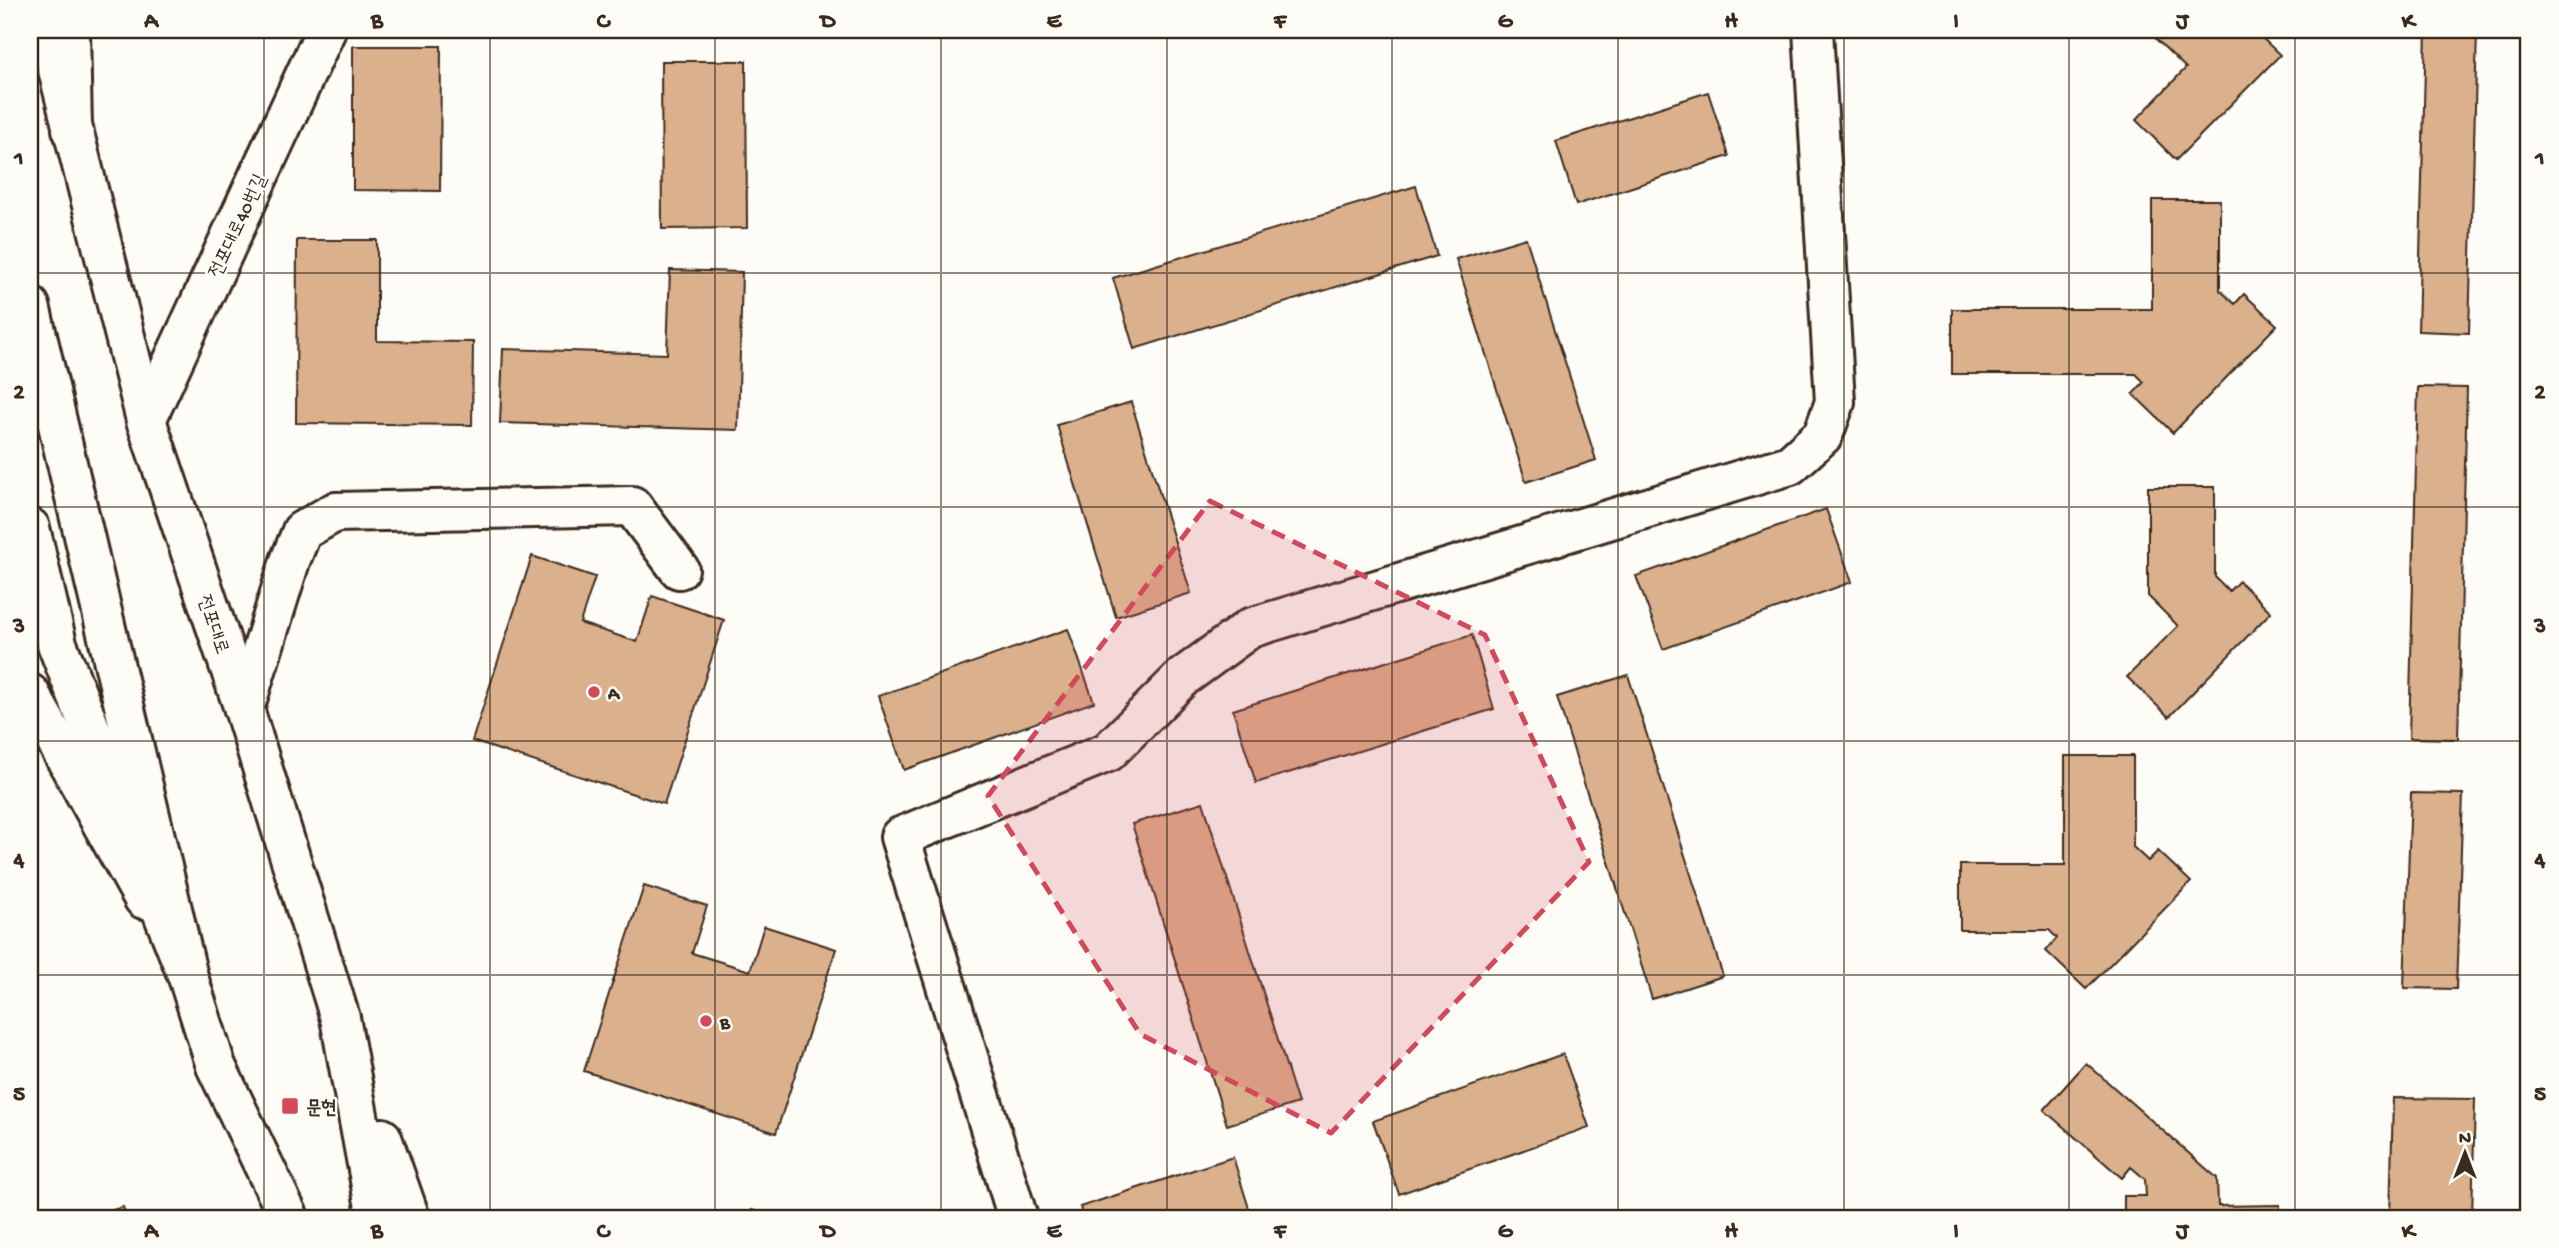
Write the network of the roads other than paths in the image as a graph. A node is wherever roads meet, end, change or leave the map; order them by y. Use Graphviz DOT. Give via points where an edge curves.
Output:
graph roads {
  1 [pos="48,30"];
  2 [pos="70,30"];
  3 [pos="80,30"];
  4 [pos="326,30"];
  5 [pos="1813,30"];
  6 [pos="72,129"];
  7 [pos="30,306"];
  8 [pos="146,420"];
  9 [pos="30,528"];
  10 [pos="679,569"];
  11 [pos="30,694"];
  12 [pos="244,709"];
  13 [pos="188,977"];
  14 [pos="340,1018"];
  15 [pos="216,1066"];
  16 [pos="262,1218"];
  17 [pos="289,1218"];
  18 [pos="377,1218"];
  19 [pos="410,1218"];
  20 [pos="1017,1218"];
  1 -- 6 [label="main road, 전포대로"];
  2 -- 6 [label="main road"];
  3 -- 6 [label="main road"];
  4 -- 8 [label="main road, 전포대로40번길"];
  5 -- 20 [label="main road" via="1835,402 1823,435 1790,465 1250,628 1183,677 1108,752 900,837"];
  6 -- 8 [label="main road, 전포대로"];
  7 -- 13 [label="main road"];
  8 -- 12 [label="main road, 전포대로"];
  9 -- 13 [label="main road" via="57,644"];
  10 -- 12 [label="main road" via="632,506 335,512 302,531"];
  11 -- 13 [label="main road"];
  12 -- 14 [label="main road, 전포대로"];
  13 -- 15 [label="main road"];
  14 -- 18 [label="main road, 전포대로"];
  14 -- 19 [label="main road"];
  15 -- 16 [label="main road"];
  15 -- 17 [label="main road"];
}
